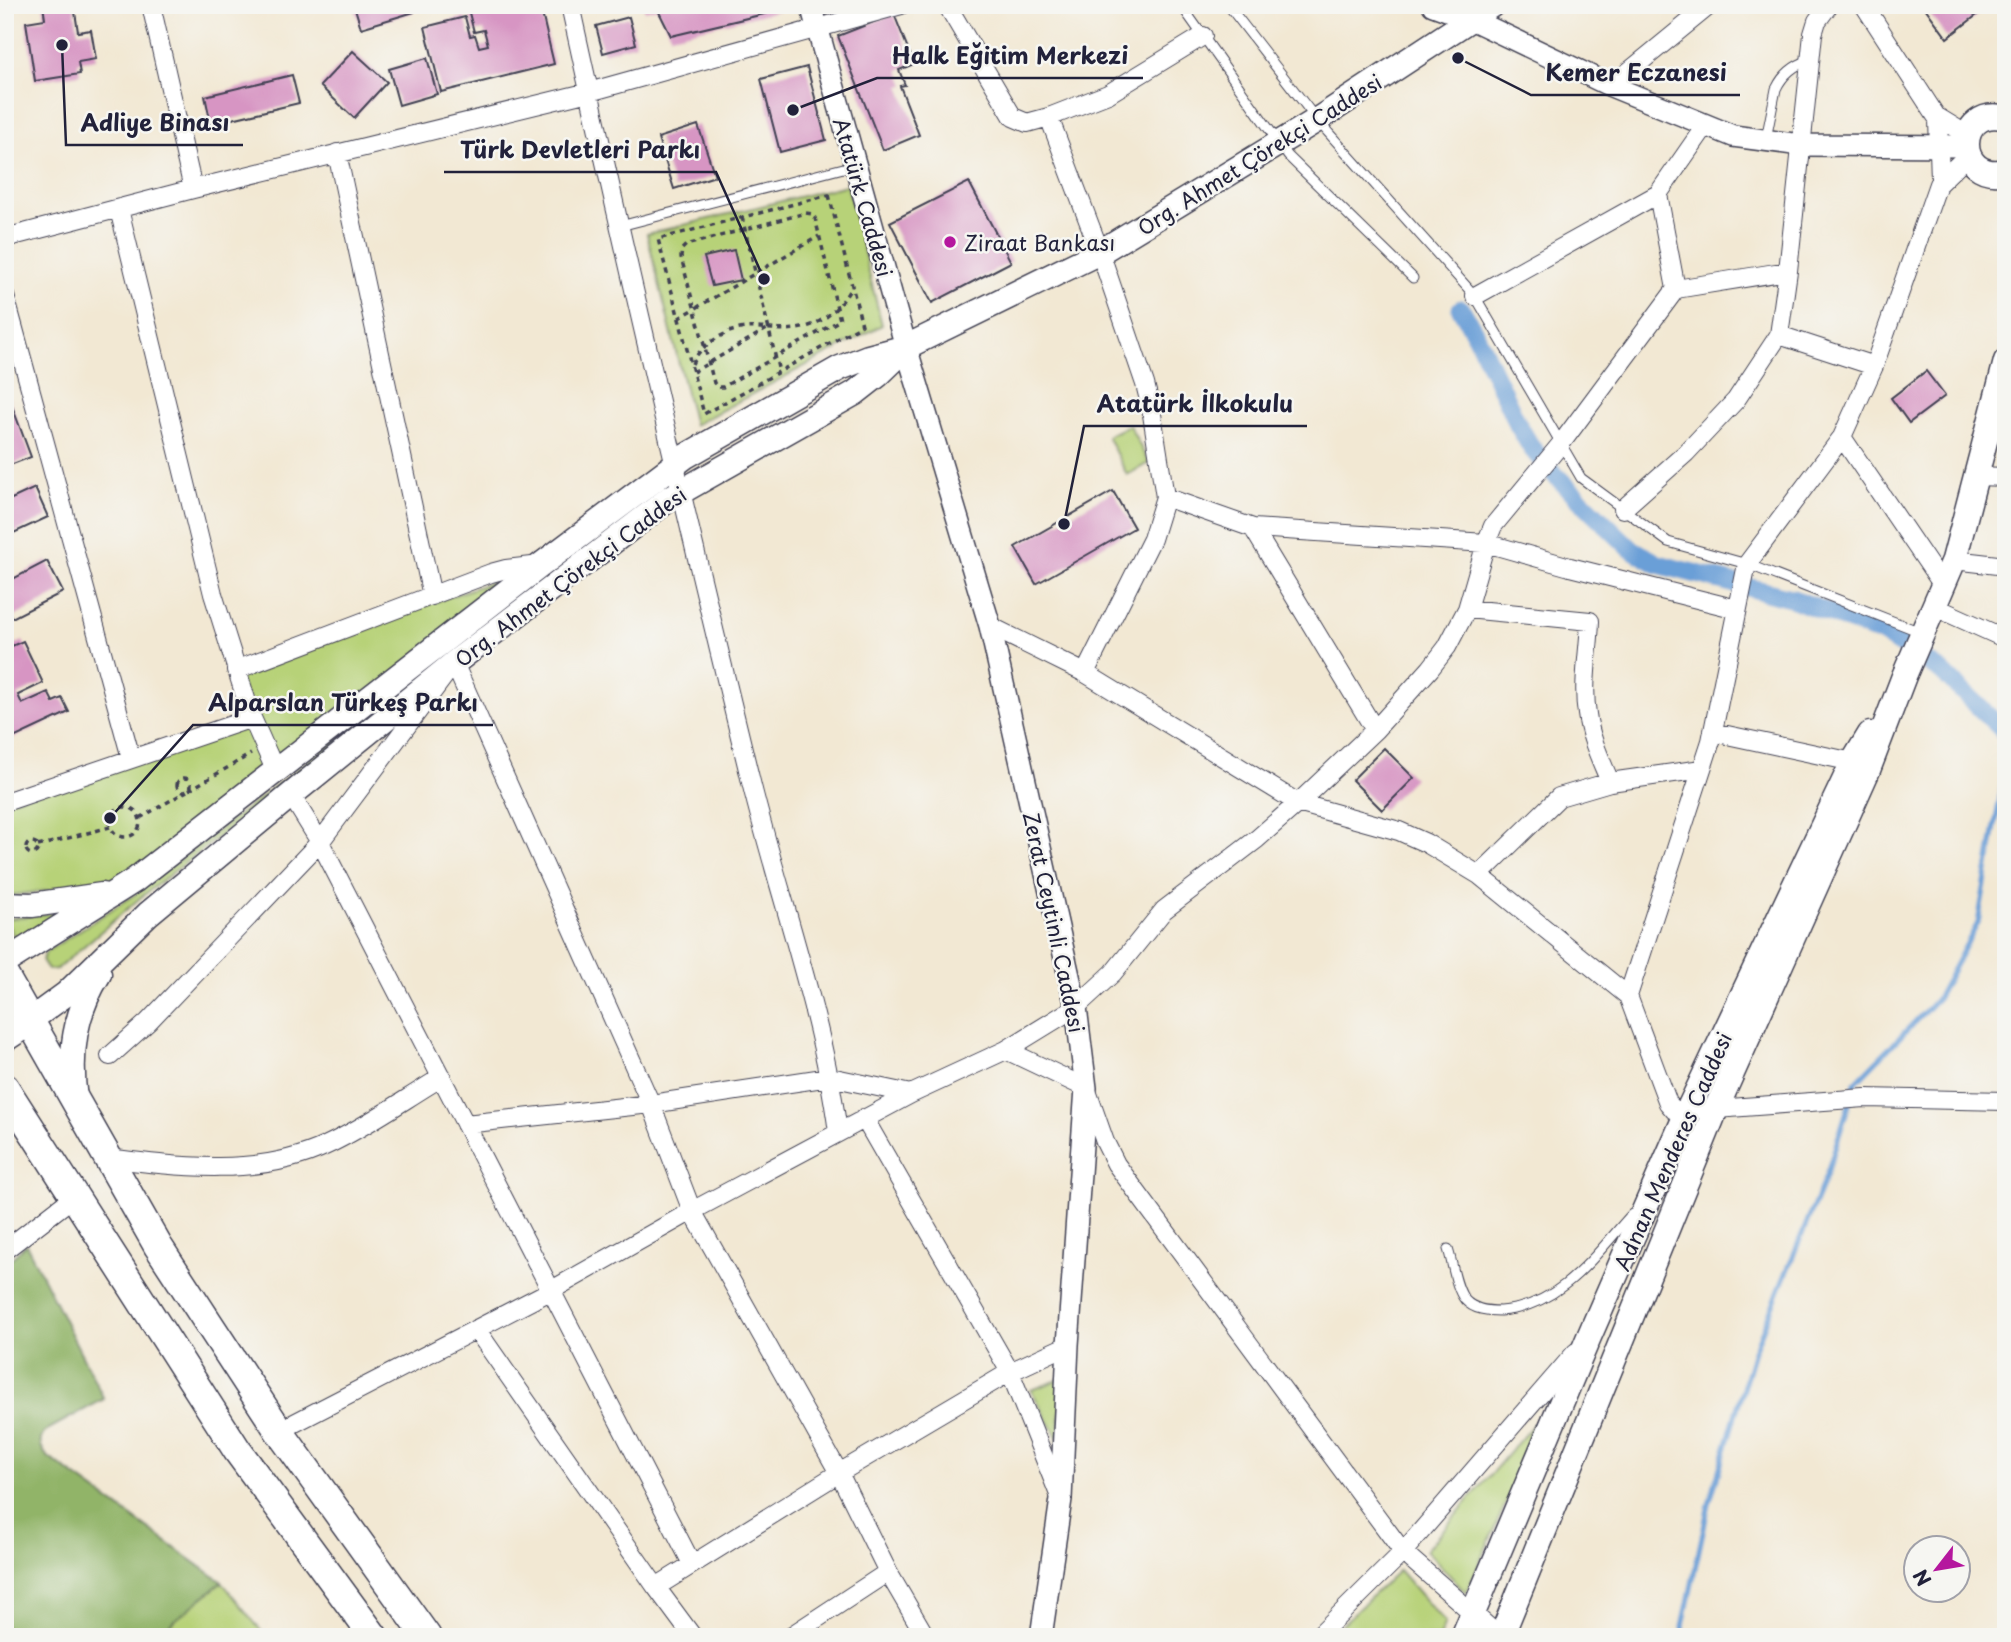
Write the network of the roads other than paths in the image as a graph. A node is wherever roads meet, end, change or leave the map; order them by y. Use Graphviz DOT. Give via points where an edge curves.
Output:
graph roads {
  1 [pos="150,5"];
  2 [pos="569,5"];
  3 [pos="811,5"];
  4 [pos="901,5"];
  5 [pos="947,5"];
  6 [pos="1181,5"];
  7 [pos="1228,5"];
  8 [pos="1433,5"];
  9 [pos="1492,5"];
  10 [pos="1710,5"];
  11 [pos="1829,5"];
  12 [pos="1864,5"];
  13 [pos="1471,19"];
  14 [pos="817,29"];
  15 [pos="1203,36"];
  16 [pos="1811,59"];
  17 [pos="1611,86"];
  18 [pos="589,92"];
  19 [pos="2002,114"];
  20 [pos="1049,117"];
  21 [pos="1938,118"];
  22 [pos="1317,120"];
  23 [pos="1706,125"];
  24 [pos="1766,141"];
  25 [pos="1279,144"];
  26 [pos="1801,145"];
  27 [pos="1967,146"];
  28 [pos="1939,147"];
  29 [pos="337,153"];
  30 [pos="855,165"];
  31 [pos="2004,173"];
  32 [pos="1940,180"];
  33 [pos="193,189"];
  34 [pos="1658,194"];
  35 [pos="119,209"];
  36 [pos="620,226"];
  37 [pos="5,238"];
  38 [pos="1100,252"];
  39 [pos="1788,271"];
  40 [pos="1413,278"];
  41 [pos="1676,289"];
  42 [pos="5,296"];
  43 [pos="1475,296"];
  44 [pos="1779,335"];
  45 [pos="906,347"];
  46 [pos="2006,361"];
  47 [pos="1874,366"];
  48 [pos="1842,436"];
  49 [pos="1556,450"];
  50 [pos="675,463"];
  51 [pos="1976,476"];
  52 [pos="2006,477"];
  53 [pos="682,490"];
  54 [pos="1165,497"];
  55 [pos="1623,509"];
  56 [pos="1253,528"];
  57 [pos="1486,543"];
  58 [pos="1954,560"];
  59 [pos="1747,564"];
  60 [pos="541,565"];
  61 [pos="2006,566"];
  62 [pos="556,585"];
  63 [pos="432,596"];
  64 [pos="1940,597"];
  65 [pos="1467,609"];
  66 [pos="1737,609"];
  67 [pos="990,625"];
  68 [pos="1924,633"];
  69 [pos="2006,639"];
  70 [pos="454,663"];
  71 [pos="236,670"];
  72 [pos="1085,673"];
  73 [pos="1905,677"];
  74 [pos="252,718"];
  75 [pos="1375,730"];
  76 [pos="1713,732"];
  77 [pos="131,758"];
  78 [pos="1853,762"];
  79 [pos="1702,769"];
  80 [pos="276,772"];
  81 [pos="1611,782"];
  82 [pos="291,795"];
  83 [pos="5,802"];
  84 [pos="1298,803"];
  85 [pos="320,842"];
  86 [pos="1479,875"];
  87 [pos="117,893"];
  88 [pos="5,904"];
  89 [pos="131,931"];
  90 [pos="5,962"];
  91 [pos="5,977"];
  92 [pos="1628,996"];
  93 [pos="1076,1007"];
  94 [pos="29,1021"];
  95 [pos="5,1037"];
  96 [pos="1006,1050"];
  97 [pos="110,1056"];
  98 [pos="442,1077"];
  99 [pos="831,1077"];
  100 [pos="5,1088"];
  101 [pos="1086,1088"];
  102 [pos="911,1094"];
  103 [pos="75,1100"];
  104 [pos="2006,1101"];
  105 [pos="651,1104"];
  106 [pos="1716,1109"];
  107 [pos="1688,1110"];
  108 [pos="864,1118"];
  109 [pos="465,1124"];
  110 [pos="838,1132"];
  111 [pos="107,1157"];
  112 [pos="76,1195"];
  113 [pos="1646,1207"];
  114 [pos="692,1211"];
  115 [pos="1448,1249"];
  116 [pos="5,1250"];
  117 [pos="550,1291"];
  118 [pos="476,1329"];
  119 [pos="1588,1339"];
  120 [pos="1068,1345"];
  121 [pos="1010,1371"];
  122 [pos="279,1431"];
  123 [pos="839,1473"];
  124 [pos="1061,1499"];
  125 [pos="1403,1552"];
  126 [pos="692,1564"];
  127 [pos="888,1572"];
  128 [pos="656,1587"];
  129 [pos="1473,1614"];
  130 [pos="374,1637"];
  131 [pos="427,1637"];
  132 [pos="693,1637"];
  133 [pos="789,1637"];
  134 [pos="926,1637"];
  135 [pos="1041,1637"];
  136 [pos="1317,1637"];
  137 [pos="1463,1637"];
  138 [pos="1501,1637"];
  1 -- 33 [label="street"];
  2 -- 18 [label="street"];
  3 -- 14 [label="street, Atatürk Caddesi"];
  4 -- 14 [label="street"];
  5 -- 20 [label="street" via="1013,117 1027,123"];
  6 -- 15 [label="lane"];
  7 -- 22 [label="lane"];
  8 -- 13 [label="street"];
  9 -- 13 [label="main road, Org. Ahmet Çörekçi Caddesi"];
  10 -- 17 [label="street"];
  11 -- 16 [label="street" via="1817,22"];
  12 -- 21 [label="street"];
  13 -- 17 [label="street"];
  13 -- 22 [label="main road, Org. Ahmet Çörekçi Caddesi"];
  14 -- 18 [label="street"];
  14 -- 30 [label="street, Atatürk Caddesi"];
  15 -- 20 [label="street" via="1108,94"];
  15 -- 25 [label="lane"];
  16 -- 24 [label="lane" via="1779,82"];
  16 -- 26 [label="street"];
  17 -- 23 [label="street"];
  18 -- 29 [label="street"];
  18 -- 36 [label="street"];
  19 -- 27 [label="main road" via="1975,122"];
  20 -- 38 [label="street"];
  21 -- 27 [label="street"];
  21 -- 28 [label="street"];
  22 -- 25 [label="main road, Org. Ahmet Çörekçi Caddesi"];
  22 -- 43 [label="lane"];
  23 -- 24 [label="street"];
  23 -- 34 [label="street"];
  24 -- 26 [label="street"];
  25 -- 38 [label="main road, Org. Ahmet Çörekçi Caddesi"];
  25 -- 40 [label="lane"];
  26 -- 28 [label="street"];
  26 -- 39 [label="street"];
  27 -- 28 [label="street"];
  27 -- 31 [label="main road" via="1981,170"];
  27 -- 32 [label="street"];
  28 -- 32 [label="street"];
  29 -- 33 [label="street"];
  29 -- 63 [label="street"];
  30 -- 36 [label="lane"];
  30 -- 45 [label="street, Atatürk Caddesi"];
  32 -- 47 [label="street"];
  33 -- 35 [label="street"];
  34 -- 41 [label="street"];
  34 -- 43 [label="street"];
  35 -- 37 [label="street"];
  35 -- 71 [label="street" via="213,594"];
  36 -- 50 [label="street"];
  38 -- 45 [label="main road, Org. Ahmet Çörekçi Caddesi"];
  38 -- 54 [label="street" via="1148,395"];
  39 -- 41 [label="street"];
  39 -- 44 [label="street"];
  41 -- 49 [label="street"];
  42 -- 77 [label="street"];
  43 -- 49 [label="lane"];
  44 -- 47 [label="street"];
  44 -- 55 [label="street" via="1736,400"];
  45 -- 50 [label="main road, Org. Ahmet Çörekçi Caddesi" via="840,368"];
  45 -- 53 [label="main road, Org. Ahmet Çörekçi Caddesi" via="855,393"];
  45 -- 67 [label="street, Zerat Ceytinli Caddesi"];
  46 -- 51 [label="main road, Adnan Menderes Caddesi"];
  47 -- 48 [label="street"];
  48 -- 59 [label="street"];
  48 -- 64 [label="street"];
  49 -- 55 [label="lane" via="1580,478"];
  49 -- 57 [label="street" via="1498,519"];
  50 -- 53 [label="street"];
  50 -- 60 [label="main road, Org. Ahmet Çörekçi Caddesi"];
  51 -- 52 [label="street"];
  51 -- 58 [label="main road, Adnan Menderes Caddesi"];
  53 -- 62 [label="main road, Org. Ahmet Çörekçi Caddesi"];
  53 -- 99 [label="street" via="752,786"];
  54 -- 56 [label="street"];
  54 -- 72 [label="street" via="1152,539"];
  55 -- 59 [label="lane" via="1668,542"];
  56 -- 57 [label="street"];
  56 -- 75 [label="street"];
  57 -- 65 [label="street"];
  57 -- 66 [label="street"];
  58 -- 61 [label="street"];
  58 -- 64 [label="main road, Adnan Menderes Caddesi"];
  59 -- 66 [label="street"];
  59 -- 68 [label="lane"];
  60 -- 62 [label="street"];
  60 -- 63 [label="street" via="506,569"];
  60 -- 80 [label="main road, Org. Ahmet Çörekçi Caddesi"];
  62 -- 70 [label="main road, Org. Ahmet Çörekçi Caddesi"];
  63 -- 71 [label="street"];
  64 -- 68 [label="main road, Adnan Menderes Caddesi"];
  64 -- 69 [label="street"];
  65 -- 75 [label="street" via="1447,647"];
  65 -- 81 [label="street" via="1590,621 1587,716"];
  66 -- 76 [label="street"];
  67 -- 72 [label="street"];
  67 -- 93 [label="street, Zerat Ceytinli Caddesi"];
  68 -- 73 [label="main road, Adnan Menderes Caddesi"];
  70 -- 82 [label="main road, Org. Ahmet Çörekçi Caddesi"];
  70 -- 85 [label="street"];
  70 -- 105 [label="street"];
  71 -- 74 [label="street"];
  72 -- 84 [label="street"];
  73 -- 78 [label="main road, Adnan Menderes Caddesi"];
  73 -- 106 [label="main road, Adnan Menderes Caddesi"];
  74 -- 77 [label="street"];
  74 -- 80 [label="street"];
  75 -- 84 [label="street"];
  76 -- 78 [label="street"];
  76 -- 79 [label="street"];
  77 -- 83 [label="street"];
  78 -- 107 [label="main road, Adnan Menderes Caddesi"];
  79 -- 81 [label="street"];
  79 -- 92 [label="street"];
  80 -- 87 [label="main road, Org. Ahmet Çörekçi Caddesi"];
  81 -- 86 [label="street" via="1559,797"];
  82 -- 85 [label="street"];
  82 -- 89 [label="main road, Org. Ahmet Çörekçi Caddesi"];
  84 -- 86 [label="street" via="1399,831"];
  84 -- 93 [label="street" via="1170,905 1113,973"];
  85 -- 97 [label="street"];
  85 -- 98 [label="street"];
  86 -- 92 [label="street"];
  87 -- 88 [label="main road, Org. Ahmet Çörekçi Caddesi" via="60,903"];
  87 -- 90 [label="main road, Org. Ahmet Çörekçi Caddesi"];
  89 -- 94 [label="main road, Org. Ahmet Çörekçi Caddesi" via="66,994"];
  89 -- 103 [label="main road" via="80,1009 72,1057"];
  91 -- 94 [label="highway"];
  92 -- 107 [label="street" via="1668,1103 1674,1110"];
  93 -- 96 [label="street"];
  93 -- 101 [label="street, Zerat Ceytinli Caddesi"];
  94 -- 95 [label="highway"];
  94 -- 103 [label="highway"];
  96 -- 101 [label="street"];
  96 -- 102 [label="street"];
  98 -- 109 [label="street"];
  98 -- 111 [label="street" via="327,1146 288,1160 241,1166"];
  99 -- 102 [label="street"];
  99 -- 105 [label="street"];
  99 -- 110 [label="street"];
  100 -- 112 [label="highway"];
  101 -- 120 [label="street, Zerat Ceytinli Caddesi"];
  101 -- 125 [label="street" via="1116,1164"];
  102 -- 108 [label="street"];
  103 -- 111 [label="highway"];
  104 -- 106 [label="street" via="1865,1098"];
  105 -- 109 [label="street"];
  105 -- 114 [label="street"];
  106 -- 107 [label="street"];
  106 -- 138 [label="main road, Adnan Menderes Caddesi"];
  107 -- 113 [label="main road, Adnan Menderes Caddesi"];
  108 -- 110 [label="street"];
  108 -- 121 [label="street"];
  109 -- 117 [label="street"];
  110 -- 114 [label="street"];
  111 -- 122 [label="highway" via="158,1245"];
  112 -- 116 [label="street"];
  112 -- 130 [label="highway" via="237,1450"];
  113 -- 115 [label="lane" via="1634,1213 1573,1280 1546,1298 1518,1308 1493,1311 1467,1302"];
  113 -- 119 [label="main road, Adnan Menderes Caddesi"];
  114 -- 117 [label="street"];
  114 -- 123 [label="street"];
  117 -- 118 [label="street"];
  117 -- 126 [label="street"];
  118 -- 122 [label="street"];
  118 -- 128 [label="street"];
  119 -- 125 [label="street"];
  119 -- 129 [label="main road, Adnan Menderes Caddesi"];
  120 -- 121 [label="street"];
  120 -- 124 [label="street, Zerat Ceytinli Caddesi"];
  121 -- 123 [label="street"];
  121 -- 124 [label="street"];
  122 -- 131 [label="highway"];
  123 -- 126 [label="street"];
  123 -- 127 [label="street"];
  124 -- 135 [label="street, Zerat Ceytinli Caddesi"];
  125 -- 129 [label="street"];
  125 -- 136 [label="street"];
  126 -- 128 [label="street"];
  127 -- 133 [label="street"];
  127 -- 134 [label="street"];
  128 -- 132 [label="street"];
  129 -- 137 [label="main road, Adnan Menderes Caddesi"];
  129 -- 138 [label="street"];
}
